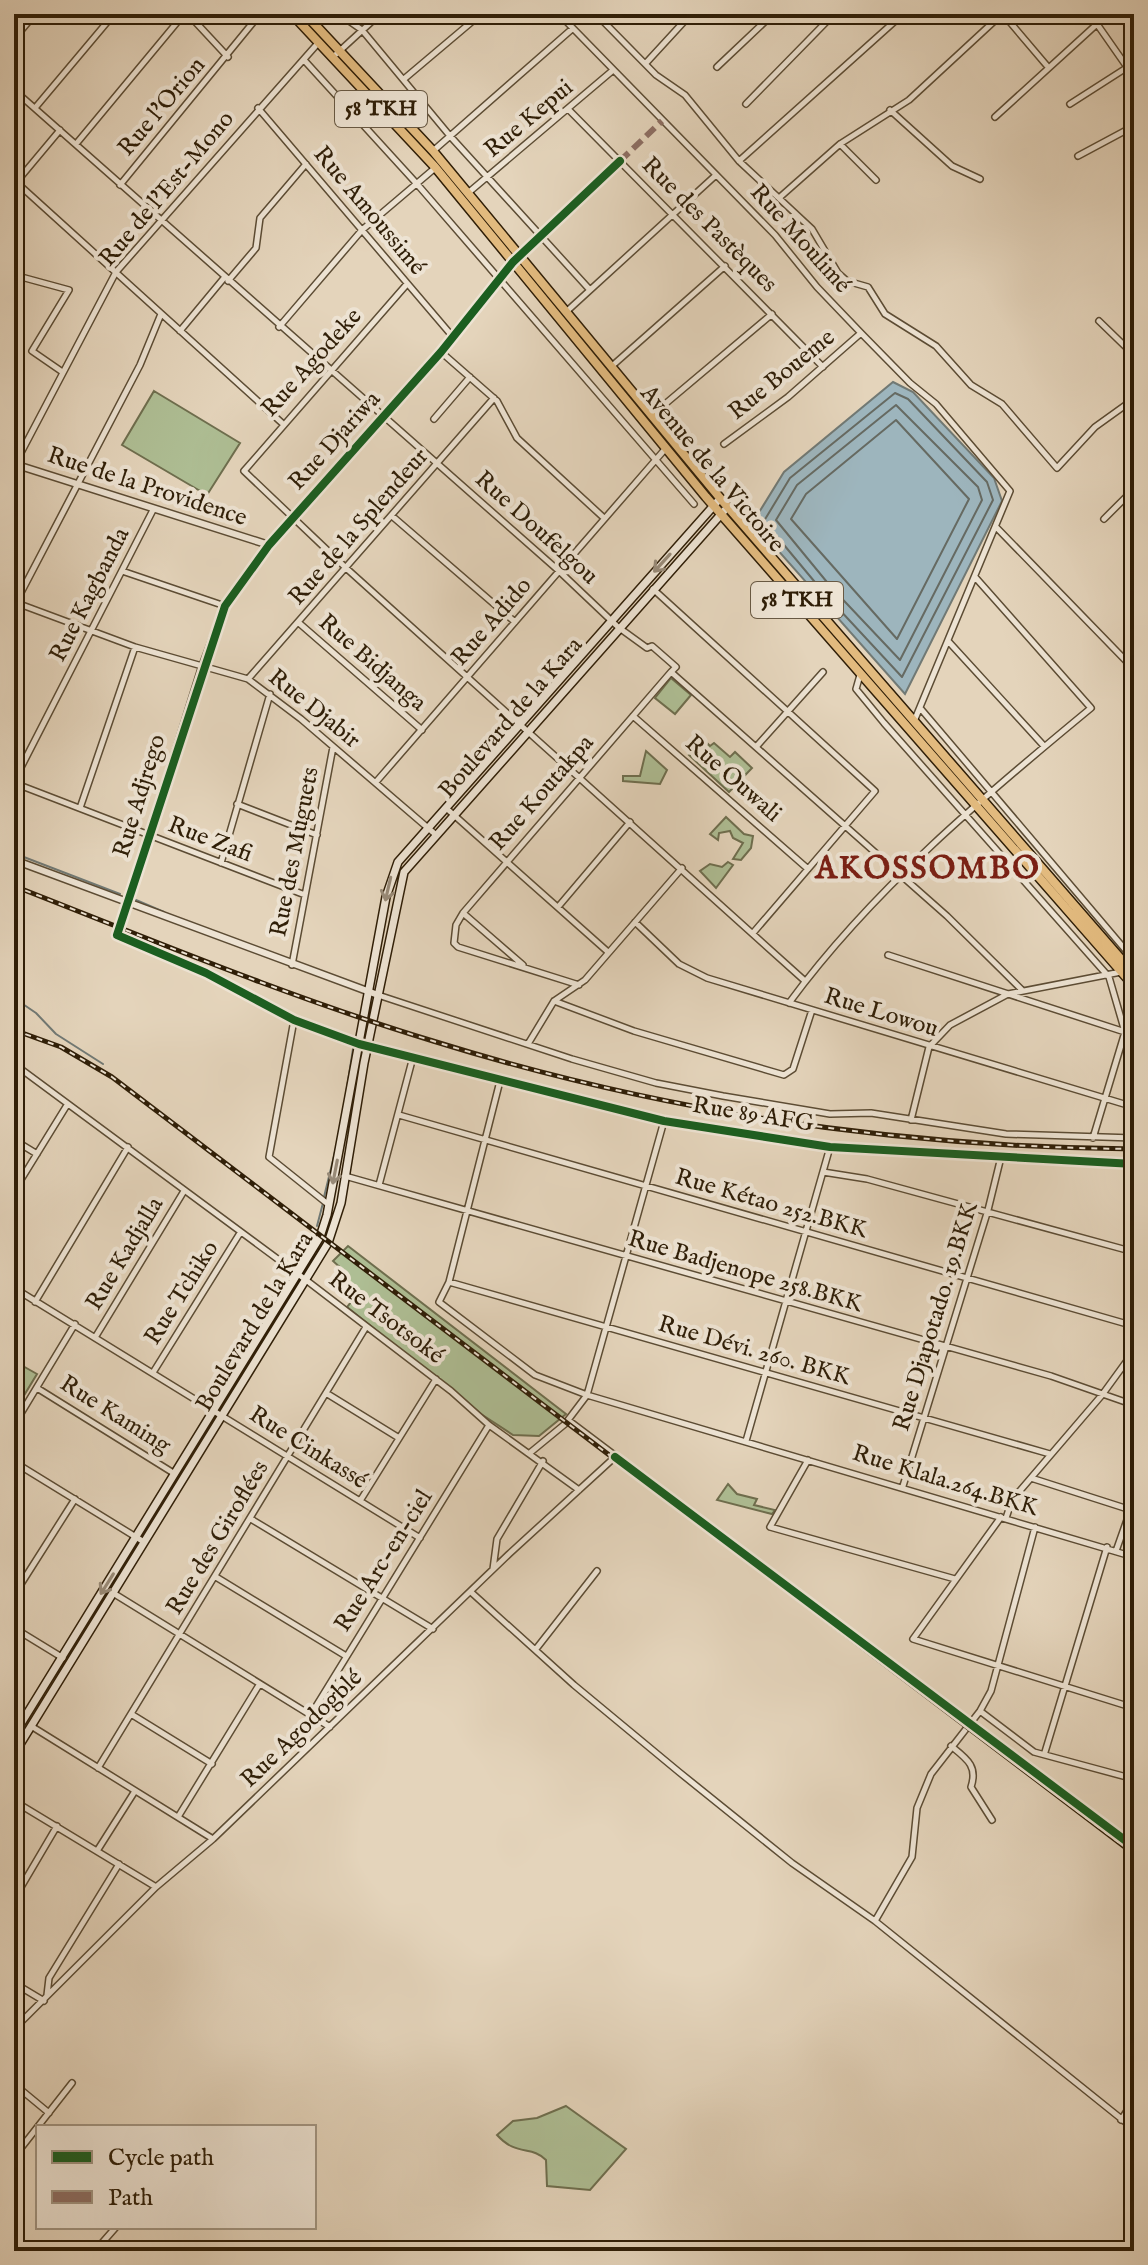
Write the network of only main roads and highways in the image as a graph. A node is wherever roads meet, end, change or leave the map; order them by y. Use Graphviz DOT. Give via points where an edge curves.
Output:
graph roads {
  1 [pos="292,14"];
  2 [pos="305,14"];
  3 [pos="322,39"];
  4 [pos="336,53"];
  5 [pos="516,259"];
  6 [pos="717,502"];
  7 [pos="724,510"];
  8 [pos="978,801"];
  9 [pos="1128,964"];
  10 [pos="1134,974"];
  11 [pos="1134,986"];
  12 [pos="368,1046"];
  13 [pos="302,1277"];
  14 [pos="222,1414"];
  15 [pos="14,1716"];
  16 [pos="22,1721"];
  17 [pos="31,1726"];
  18 [pos="14,1735"];
  19 [pos="14,1754"];
  1 -- 3 [label="highway, Avenue de la Victoire / 58 TKH"];
  2 -- 3 [label="highway, Avenue de la Victoire / 58 TKH"];
  3 -- 4 [label="highway, Avenue de la Victoire / 58 TKH"];
  4 -- 5 [label="highway, Avenue de la Victoire / 58 TKH"];
  4 -- 5 [label="highway, Avenue de la Victoire / 58 TKH" via="433,151"];
  5 -- 6 [label="highway, Avenue de la Victoire / 58 TKH" via="666,448"];
  5 -- 6 [label="highway, Avenue de la Victoire / 58 TKH" via="652,415"];
  6 -- 7 [label="highway, Avenue de la Victoire / 58 TKH"];
  6 -- 12 [label="main road, Boulevard de la Kara, one-way" via="427,827 391,875 368,993"];
  7 -- 8 [label="highway, Avenue de la Victoire / 58 TKH"];
  7 -- 8 [label="highway, Avenue de la Victoire / 58 TKH" via="915,719"];
  7 -- 12 [label="main road, Boulevard de la Kara" via="401,878"];
  8 -- 9 [label="highway, Avenue de la Victoire / 58 TKH"];
  9 -- 10 [label="highway, Avenue de la Victoire / 58 TKH"];
  9 -- 11 [label="highway, Avenue de la Victoire / 58 TKH"];
  12 -- 13 [label="main road, Boulevard de la Kara, one-way" via="324,1228"];
  12 -- 13 [label="main road, Boulevard de la Kara" via="347,1177 332,1232"];
  13 -- 14 [label="main road, Boulevard de la Kara"];
  14 -- 16 [label="main road, Boulevard de la Kara, one-way" via="175,1474"];
  14 -- 17 [label="main road, Boulevard de la Kara"];
  15 -- 16 [label="main road"];
  16 -- 17 [label="main road"];
  16 -- 18 [label="main road, Boulevard de la Kara"];
  17 -- 19 [label="main road, Boulevard de la Kara"];
}
